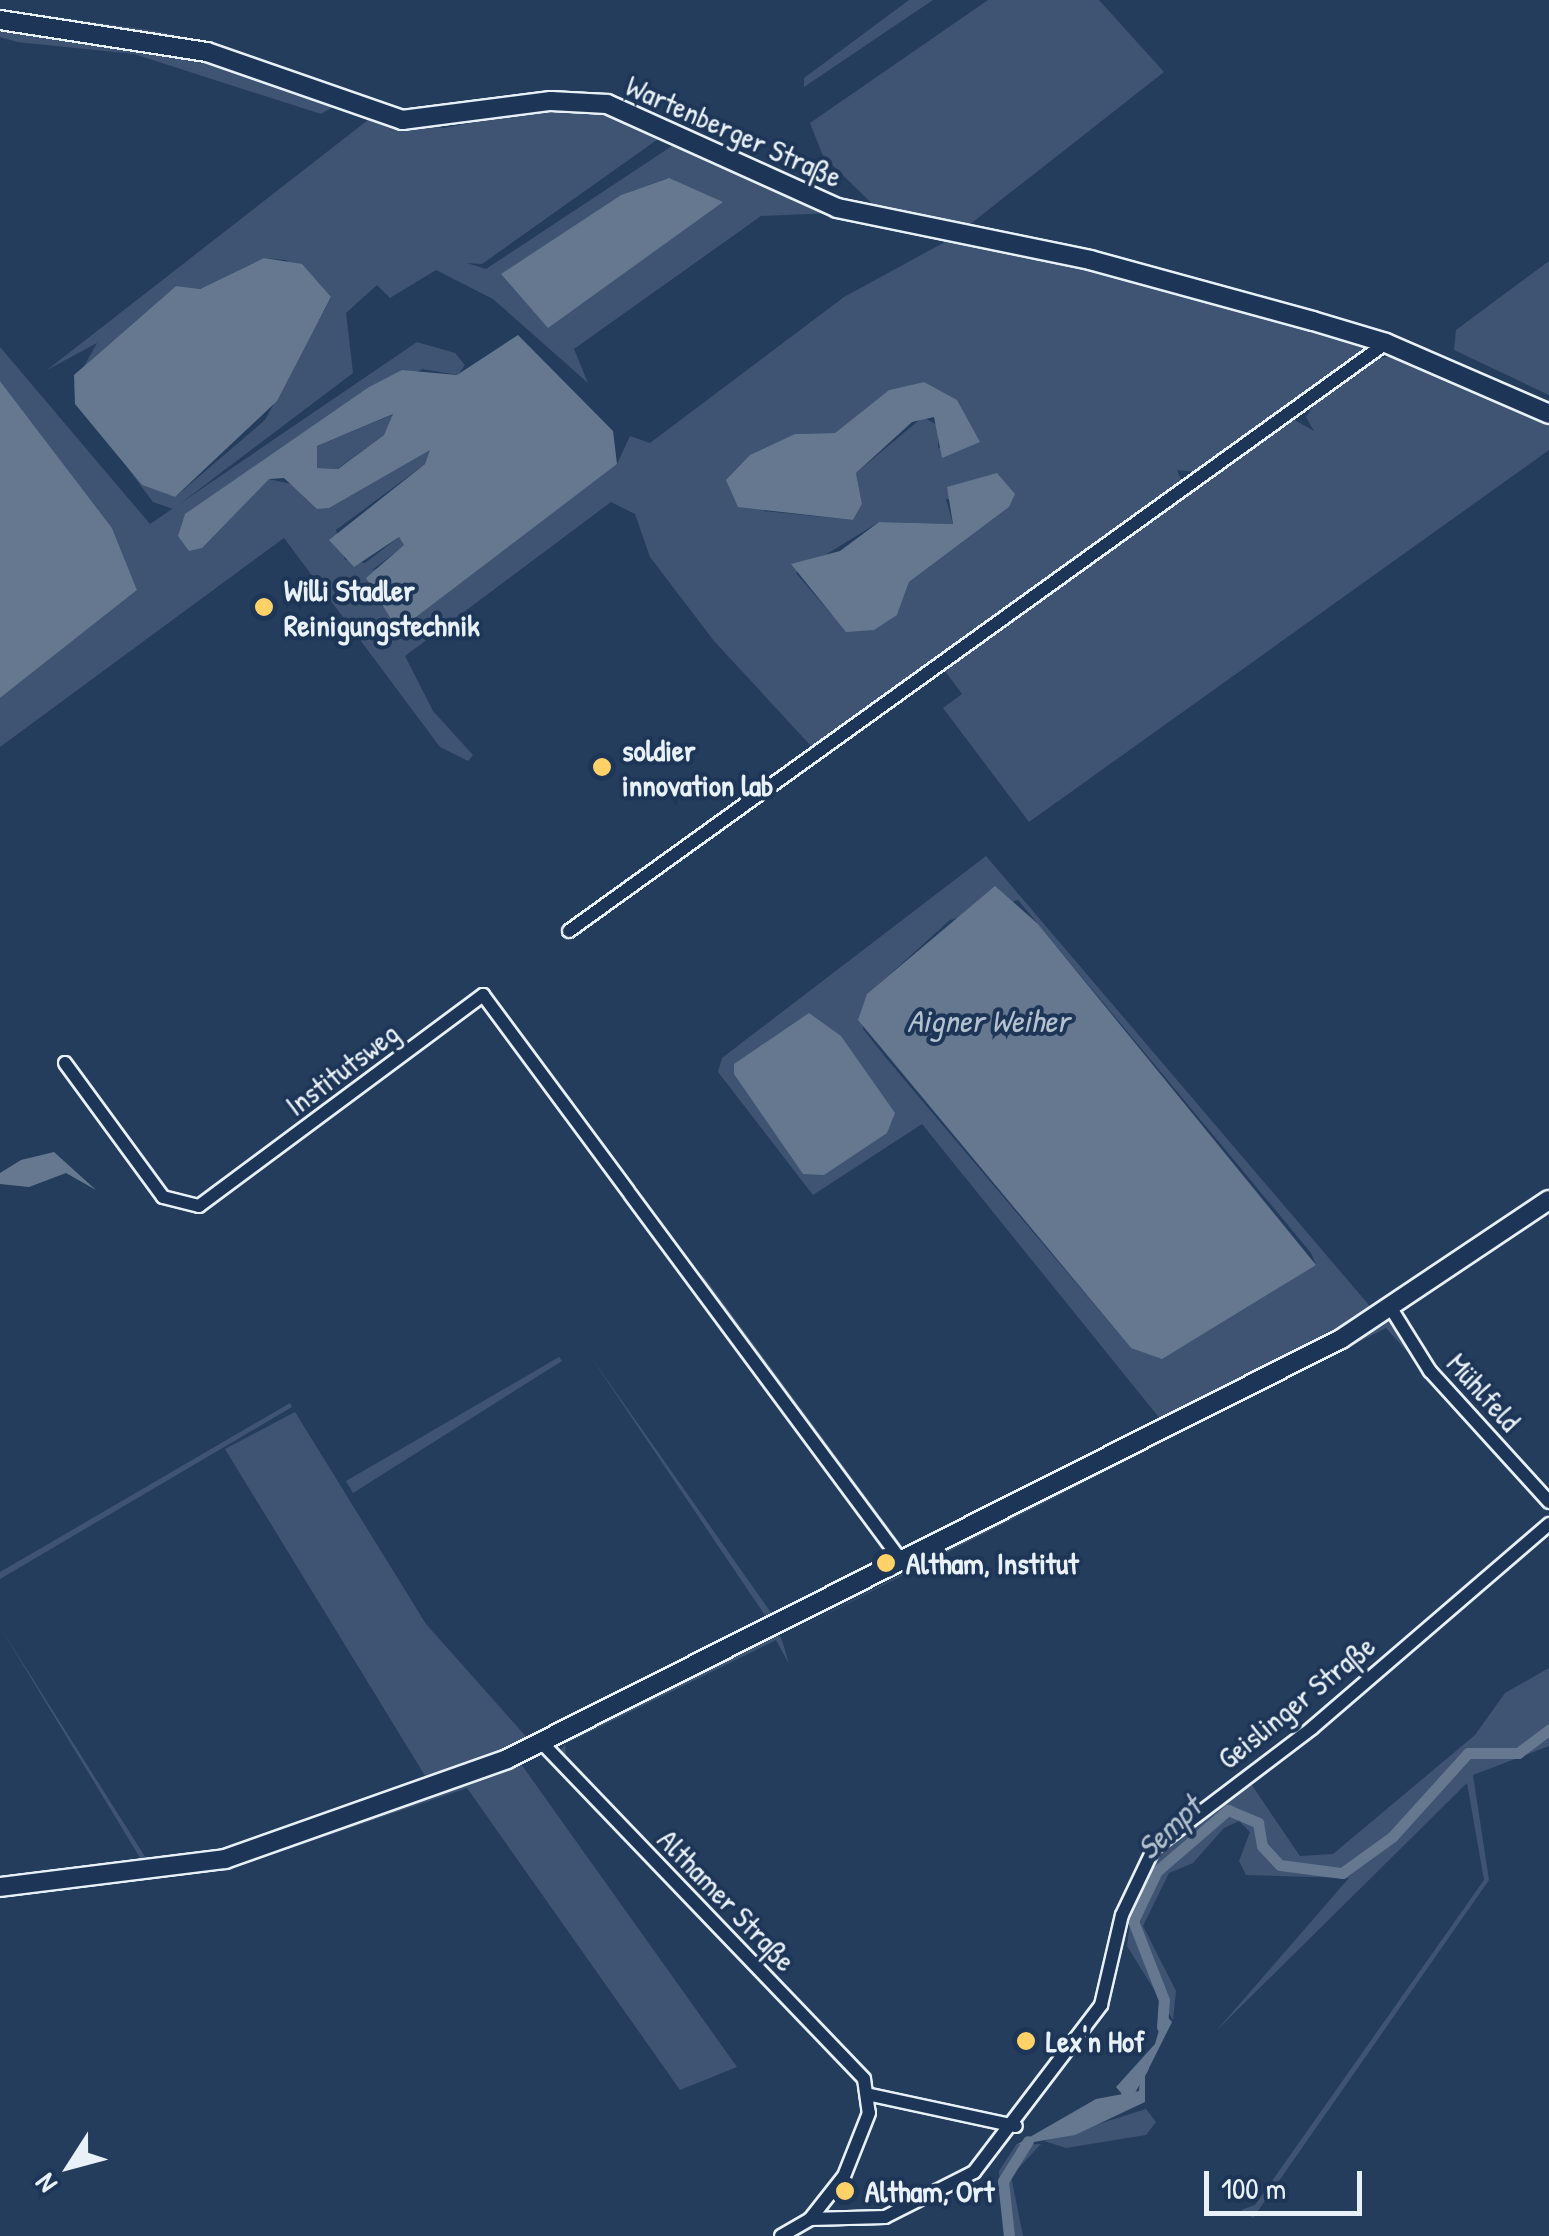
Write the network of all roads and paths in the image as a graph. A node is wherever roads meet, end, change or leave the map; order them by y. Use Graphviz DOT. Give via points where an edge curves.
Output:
graph roads {
  1 [pos="0,20"];
  2 [pos="1386,342"];
  3 [pos="1549,414"];
  4 [pos="569,931"];
  5 [pos="65,1064"];
  6 [pos="1549,1200"];
  7 [pos="1392,1310"];
  8 [pos="1549,1502"];
  9 [pos="1549,1524"];
  10 [pos="903,1563"];
  11 [pos="542,1743"];
  12 [pos="0,1887"];
  13 [pos="872,2095"];
  14 [pos="1016,2126"];
  15 [pos="810,2220"];
  16 [pos="781,2236"];
  1 -- 2 [label="main road, Wartenberger Straße" via="207,52 402,120 551,100 607,104 837,208 1090,260"];
  2 -- 3 [label="main road, Wartenberger Straße"];
  2 -- 4 [label="street"];
  5 -- 10 [label="street, Institutsweg" via="163,1197 199,1206 483,995"];
  6 -- 7 [label="main road"];
  7 -- 8 [label="street, Mühlfeld" via="1430,1371"];
  7 -- 10 [label="main road"];
  9 -- 14 [label="street, Geislinger Straße" via="1312,1728 1154,1848 1122,1915 1101,2005"];
  10 -- 11 [label="main road"];
  11 -- 12 [label="main road" via="225,1859"];
  11 -- 13 [label="street, Althamer Straße"];
  13 -- 14 [label="street"];
  13 -- 15 [label="street" via="844,2176"];
  14 -- 15 [label="street, Geislinger Straße" via="974,2172 911,2208"];
  15 -- 16 [label="street, Geislinger Straße"];
}
